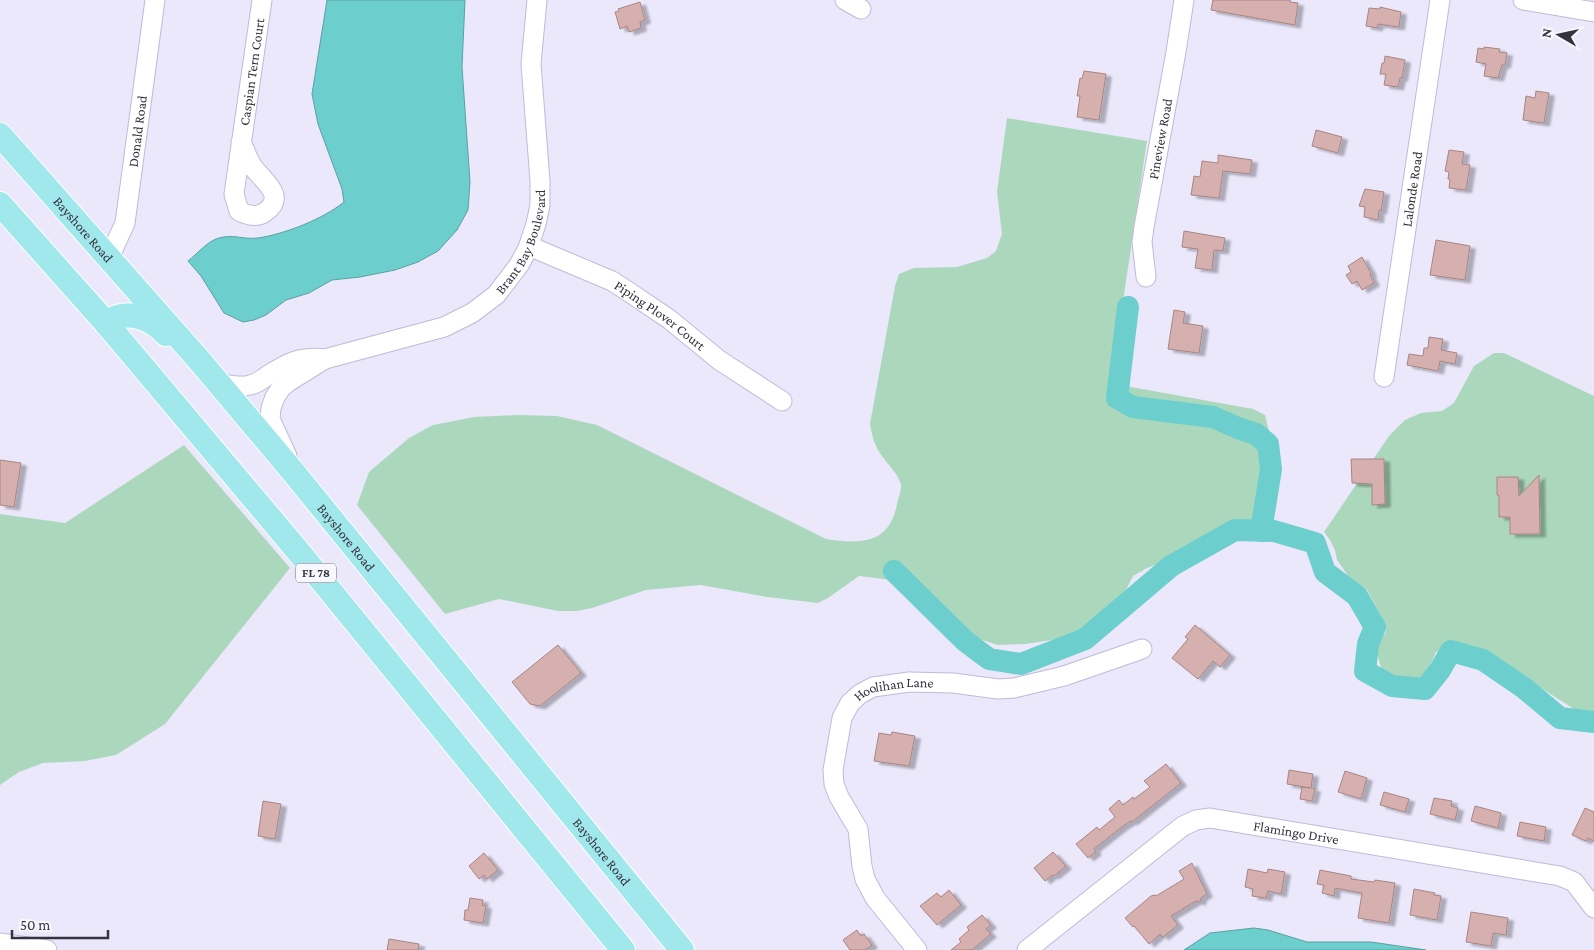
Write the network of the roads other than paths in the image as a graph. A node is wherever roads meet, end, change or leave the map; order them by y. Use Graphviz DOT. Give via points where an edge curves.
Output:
graph roads {
  1 [pos="155,0"];
  2 [pos="262,0"];
  3 [pos="537,0"];
  4 [pos="1184,0"];
  5 [pos="1440,0"];
  6 [pos="1523,0"];
  7 [pos="1594,12"];
  8 [pos="0,135"];
  9 [pos="241,142"];
  10 [pos="0,204"];
  11 [pos="529,246"];
  12 [pos="110,258"];
  13 [pos="1146,277"];
  14 [pos="106,323"];
  15 [pos="325,359"];
  16 [pos="1384,378"];
  17 [pos="215,379"];
  18 [pos="782,401"];
  19 [pos="294,473"];
  20 [pos="1142,649"];
  21 [pos="1594,908"];
  22 [pos="0,943"];
  23 [pos="47,950"];
  24 [pos="623,950"];
  25 [pos="682,950"];
  26 [pos="917,950"];
  27 [pos="1027,950"];
  1 -- 12 [label="street, Donald Road" via="124,223"];
  2 -- 9 [label="street, Caspian Tern Court"];
  3 -- 11 [label="street, Brant Bay Boulevard" via="531,64 540,205"];
  4 -- 13 [label="street, Pineview Road" via="1144,226 1142,242"];
  5 -- 16 [label="street, Lalonde Road"];
  6 -- 7 [label="street"];
  8 -- 12 [label="main road, Bayshore Road"];
  10 -- 14 [label="main road, FL 78"];
  11 -- 15 [label="street, Brant Bay Boulevard" via="496,295 458,321"];
  11 -- 18 [label="street, Piping Plover Court" via="629,292 669,319 719,360"];
  12 -- 17 [label="main road, Bayshore Road"];
  14 -- 17 [label="main road" via="122,314 149,320 191,361"];
  14 -- 24 [label="main road, FL 78" via="297,550"];
  15 -- 17 [label="street, Brant Bay Boulevard" via="300,359 248,386"];
  15 -- 19 [label="street, Brant Bay Boulevard" via="281,388 271,408 270,419"];
  17 -- 19 [label="main road, Bayshore Road"];
  19 -- 25 [label="main road, Bayshore Road"];
  20 -- 26 [label="street, Hoolihan Lane" via="1064,676 1014,688 909,682 873,687 850,703 842,718 833,770 834,784 858,829 865,879 875,898"];
  21 -- 27 [label="street, Flamingo Drive" via="1574,882 1560,876 1210,818 1183,826"];
  22 -- 23 [label="street"];
}
